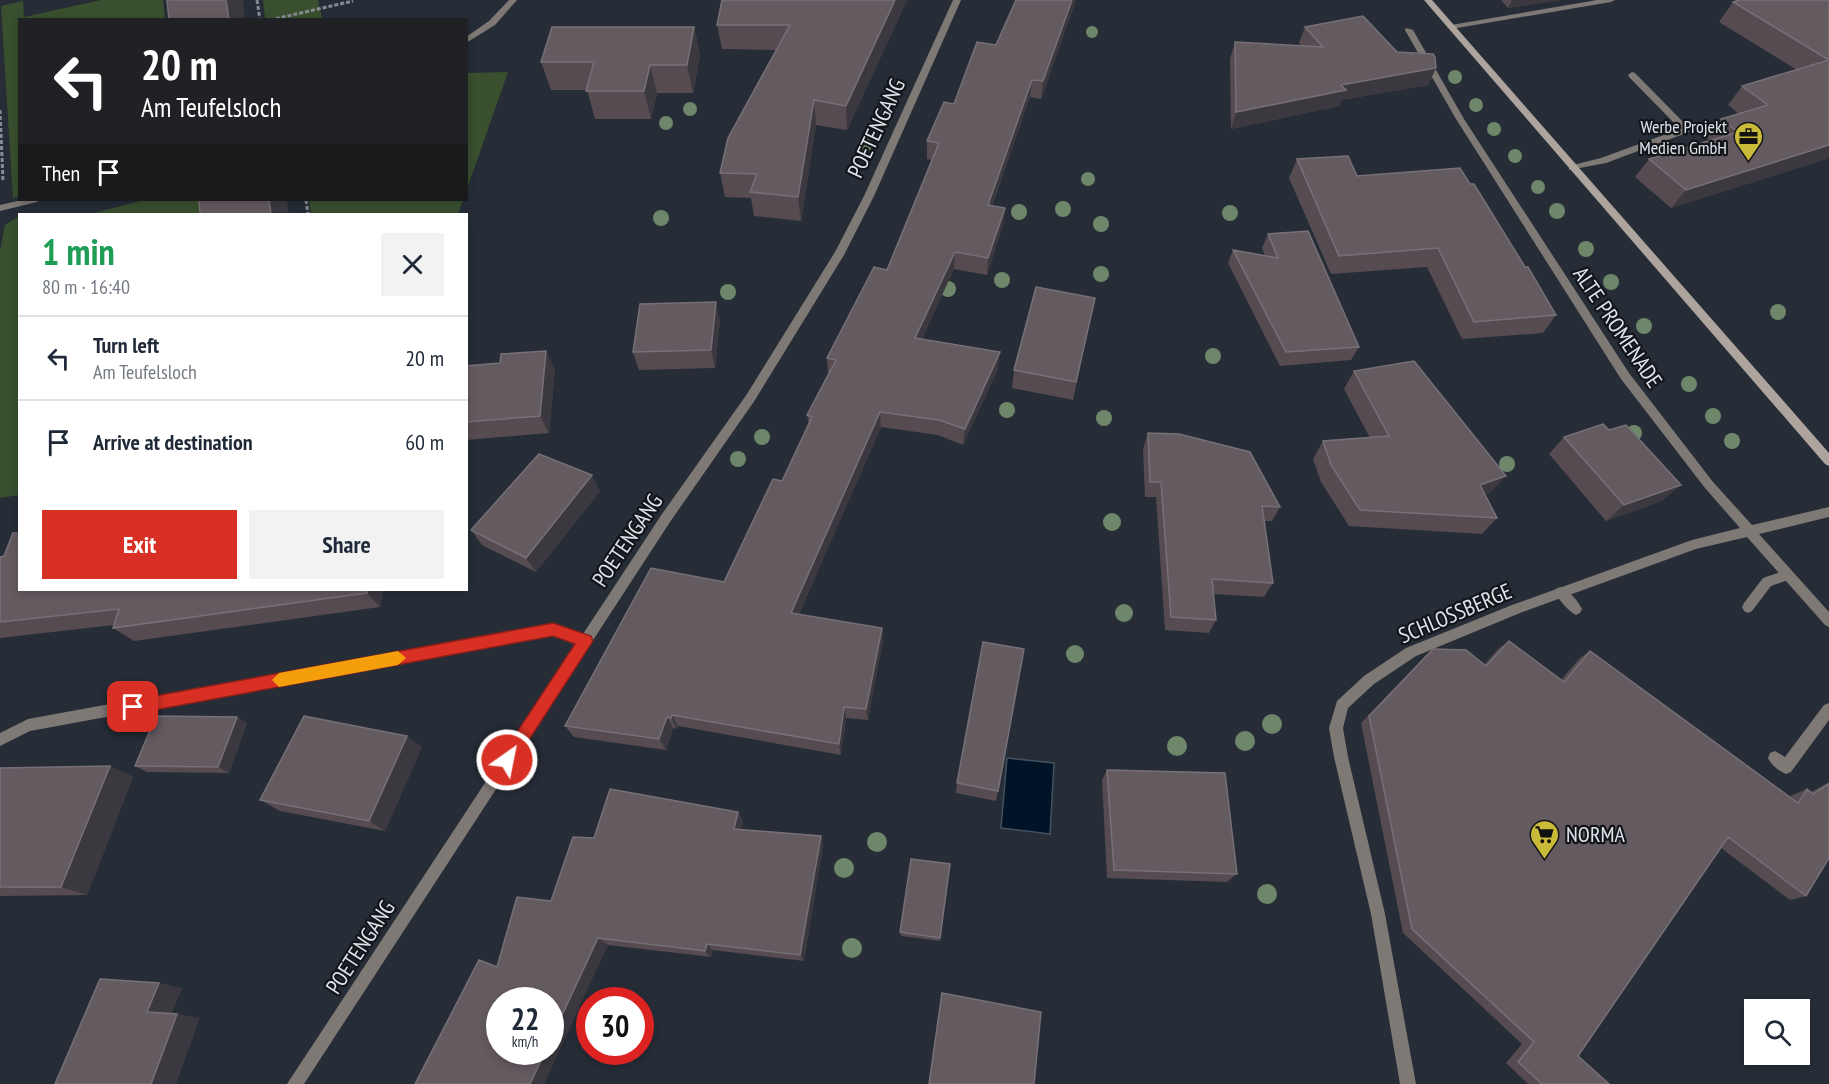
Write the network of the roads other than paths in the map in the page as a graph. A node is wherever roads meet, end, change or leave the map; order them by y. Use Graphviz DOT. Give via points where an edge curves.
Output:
graph roads {
  1 [pos="513,0"];
  2 [pos="957,0"];
  3 [pos="1428,0"];
  4 [pos="1611,0"];
  5 [pos="1451,27"];
  6 [pos="1409,30"];
  7 [pos="468,40"];
  8 [pos="1632,75"];
  9 [pos="1572,168"];
  10 [pos="30,201"];
  11 [pos="2,208"];
  12 [pos="1829,461"];
  13 [pos="1829,512"];
  14 [pos="1748,530"];
  15 [pos="1787,575"];
  16 [pos="1562,592"];
  17 [pos="1748,607"];
  18 [pos="1576,609"];
  19 [pos="1829,621"];
  20 [pos="586,641"];
  21 [pos="1829,709"];
  22 [pos="0,740"];
  23 [pos="1774,758"];
  24 [pos="295,1084"];
  25 [pos="1408,1084"];
  1 -- 7 [label="street" via="492,23"];
  2 -- 20 [label="street, POETENGANG" via="840,253 752,397 666,518"];
  3 -- 5 [label="main road"];
  4 -- 5 [label="street"];
  5 -- 9 [label="main road"];
  6 -- 14 [label="street, ALTE PROMENADE" via="1460,119 1618,366 1677,446"];
  8 -- 9 [label="street" via="1686,130"];
  9 -- 12 [label="main road"];
  10 -- 11 [label="street"];
  13 -- 14 [label="street, SCHLOSSBERGE"];
  14 -- 15 [label="street, ALTE PROMENADE"];
  14 -- 16 [label="street, SCHLOSSBERGE" via="1696,544"];
  15 -- 17 [label="street" via="1767,582"];
  15 -- 19 [label="street, ALTE PROMENADE"];
  16 -- 18 [label="street"];
  16 -- 25 [label="street, SCHLOSSBERGE" via="1411,652 1369,680 1342,705 1336,728 1378,914"];
  20 -- 22 [label="street" via="553,629 28,725"];
  20 -- 24 [label="street, POETENGANG"];
  21 -- 23 [label="street" via="1785,767"];
}
